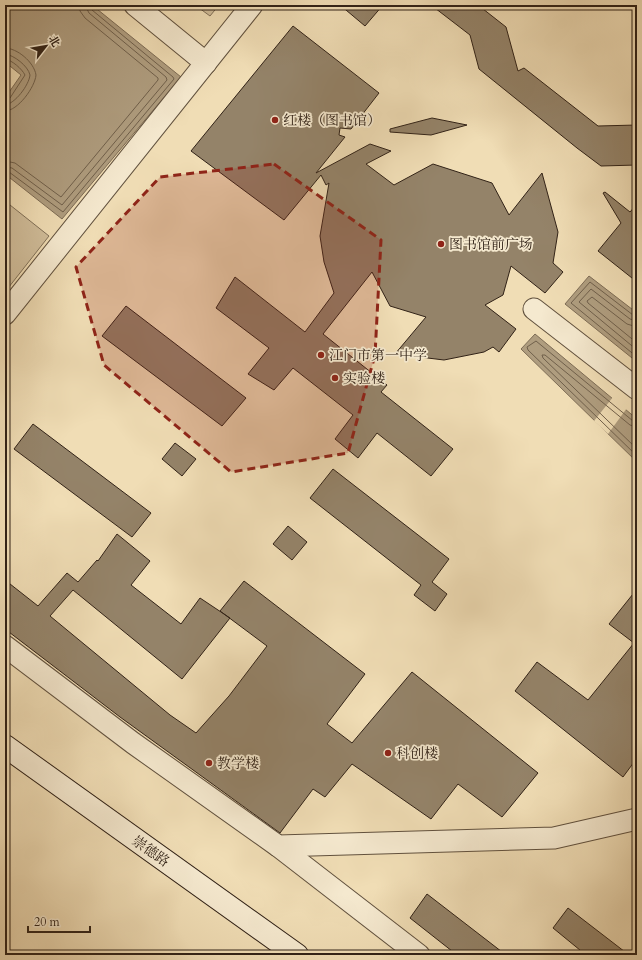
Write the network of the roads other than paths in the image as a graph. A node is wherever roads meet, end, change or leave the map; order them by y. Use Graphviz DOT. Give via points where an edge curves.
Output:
graph roads {
  1 [pos="135,5"];
  2 [pos="252,5"];
  3 [pos="206,63"];
  4 [pos="534,309"];
  5 [pos="5,314"];
  6 [pos="637,389"];
  7 [pos="5,646"];
  8 [pos="5,746"];
  9 [pos="637,819"];
  10 [pos="278,846"];
  11 [pos="298,955"];
  12 [pos="419,955"];
  1 -- 3 [label="street"];
  2 -- 3 [label="street"];
  3 -- 5 [label="street"];
  4 -- 6 [label="street"];
  7 -- 10 [label="street" via="133,743"];
  8 -- 11 [label="street, 崇德路"];
  9 -- 10 [label="street" via="554,838"];
  10 -- 12 [label="street"];
}
